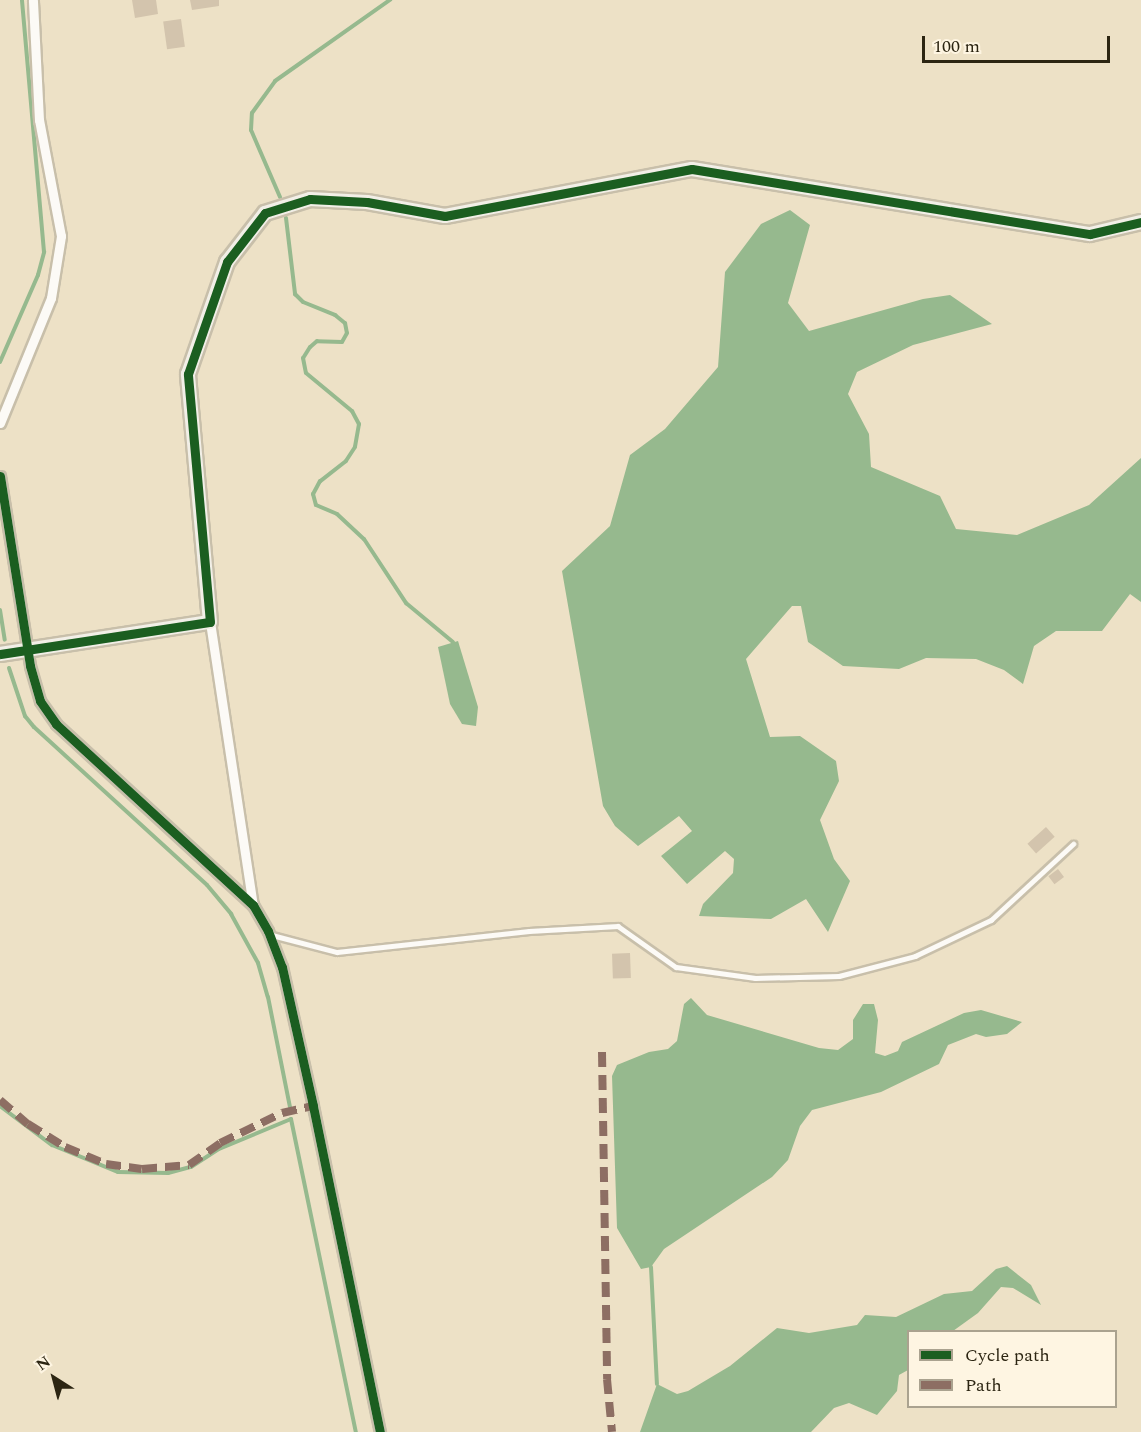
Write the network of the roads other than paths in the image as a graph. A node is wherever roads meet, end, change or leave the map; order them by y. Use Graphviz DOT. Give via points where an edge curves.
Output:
graph roads {
  1 [pos="33,0"];
  2 [pos="1141,222"];
  3 [pos="0,423"];
  4 [pos="0,476"];
  5 [pos="210,622"];
  6 [pos="28,649"];
  7 [pos="0,654"];
  8 [pos="1073,844"];
  9 [pos="253,905"];
  10 [pos="268,931"];
  11 [pos="380,1432"];
  1 -- 3 [label="street" via="39,120 61,236 51,298"];
  2 -- 5 [label="street" via="1090,234 692,169 445,216 367,202 310,199 265,213 228,261 188,374"];
  4 -- 6 [label="street"];
  5 -- 6 [label="street"];
  5 -- 9 [label="street"];
  6 -- 7 [label="street"];
  6 -- 9 [label="street" via="40,700 56,724"];
  8 -- 10 [label="lane" via="991,920 915,956 839,976 755,978 676,967 618,927 529,931 337,952 274,938"];
  9 -- 10 [label="street"];
  10 -- 11 [label="street" via="282,967"];
}
